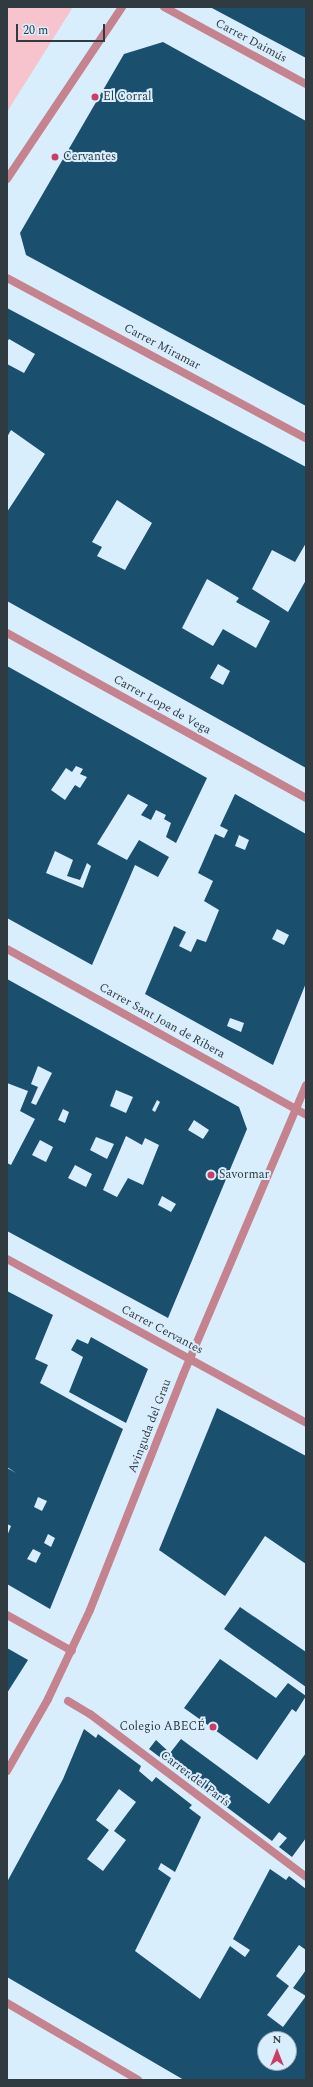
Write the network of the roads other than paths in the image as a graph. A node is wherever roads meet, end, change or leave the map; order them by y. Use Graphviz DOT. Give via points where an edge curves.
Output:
graph roads {
  1 [pos="122,7"];
  2 [pos="164,7"];
  3 [pos="306,84"];
  4 [pos="7,179"];
  5 [pos="7,278"];
  6 [pos="306,438"];
  7 [pos="7,633"];
  8 [pos="306,798"];
  9 [pos="7,949"];
  10 [pos="306,1085"];
  11 [pos="296,1109"];
  12 [pos="306,1115"];
  13 [pos="7,1259"];
  14 [pos="191,1359"];
  15 [pos="306,1423"];
  16 [pos="7,1614"];
  17 [pos="72,1651"];
  18 [pos="68,1701"];
  19 [pos="7,1771"];
  20 [pos="306,1877"];
  21 [pos="7,2003"];
  22 [pos="138,2080"];
  1 -- 4 [label="street"];
  2 -- 3 [label="street, Carrer Daimús"];
  5 -- 6 [label="street, Carrer Miramar"];
  7 -- 8 [label="street, Carrer Lope de Vega"];
  9 -- 11 [label="street, Carrer Sant Joan de Ribera"];
  10 -- 11 [label="street, Avinguda del Grau"];
  11 -- 12 [label="street, Carrer Sant Joan de Ribera"];
  11 -- 14 [label="street, Avinguda del Grau"];
  13 -- 14 [label="street, Carrer Cervantes"];
  14 -- 15 [label="street, Carrer Cervantes"];
  14 -- 17 [label="street, Avinguda del Grau"];
  16 -- 17 [label="street"];
  17 -- 19 [label="street, Avinguda del Grau"];
  18 -- 20 [label="street, Carrer del París" via="90,1714"];
  21 -- 22 [label="street"];
}
